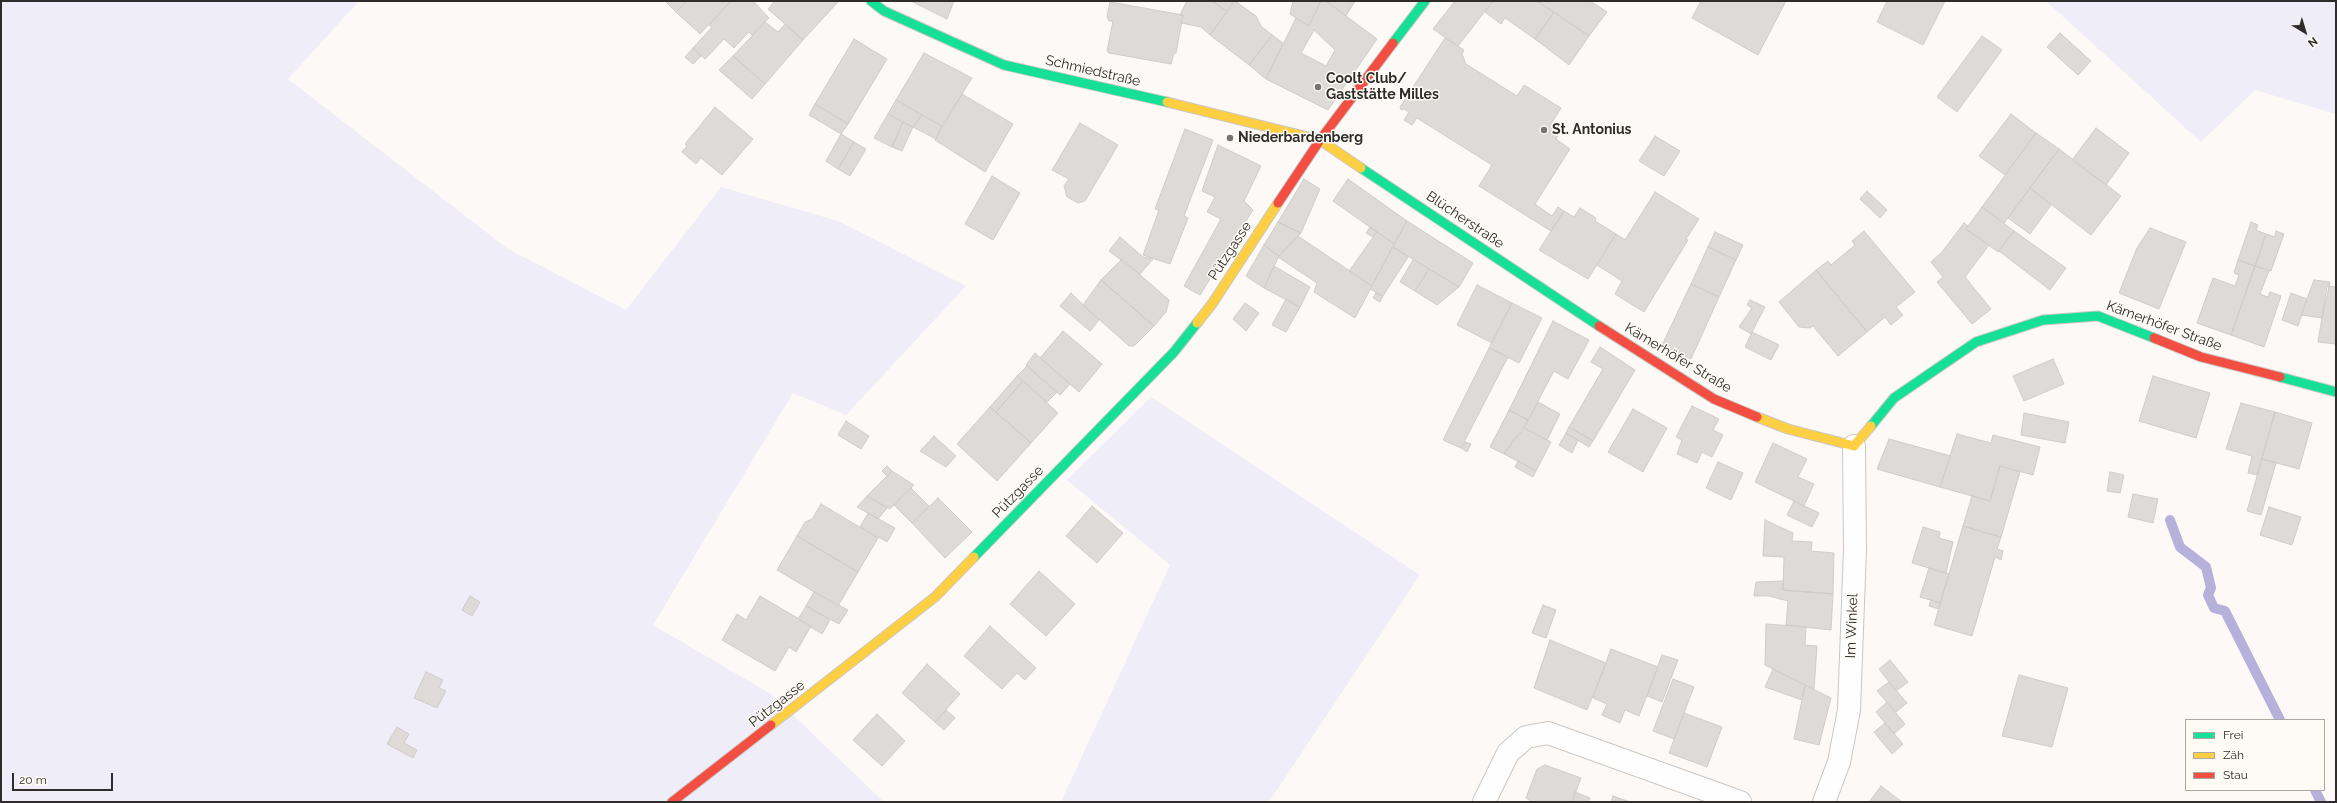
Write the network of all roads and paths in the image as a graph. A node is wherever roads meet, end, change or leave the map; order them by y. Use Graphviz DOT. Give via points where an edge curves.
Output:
graph roads {
  1 [pos="871,1"];
  2 [pos="1425,1"];
  3 [pos="1320,140"];
  4 [pos="1595,324"];
  5 [pos="2336,392"];
  6 [pos="1854,446"];
  7 [pos="672,802"];
  8 [pos="1484,802"];
  9 [pos="1740,802"];
  10 [pos="1824,802"];
  1 -- 3 [label="street, Schmiedstraße" via="884,12 1004,65"];
  2 -- 3 [label="street, Pützgasse"];
  3 -- 4 [label="street, Blücherstraße"];
  3 -- 7 [label="street, Pützgasse" via="1212,304 1174,352 936,597"];
  4 -- 6 [label="street, Kämerhöfer Straße" via="1714,399 1788,429"];
  5 -- 6 [label="street, Kämerhöfer Straße" via="2201,357 2098,316 2043,320 1976,342 1894,398"];
  6 -- 10 [label="street, Im Winkel" via="1855,549 1849,710 1839,762"];
  8 -- 9 [label="street" via="1508,753 1526,737 1548,733"];
}
